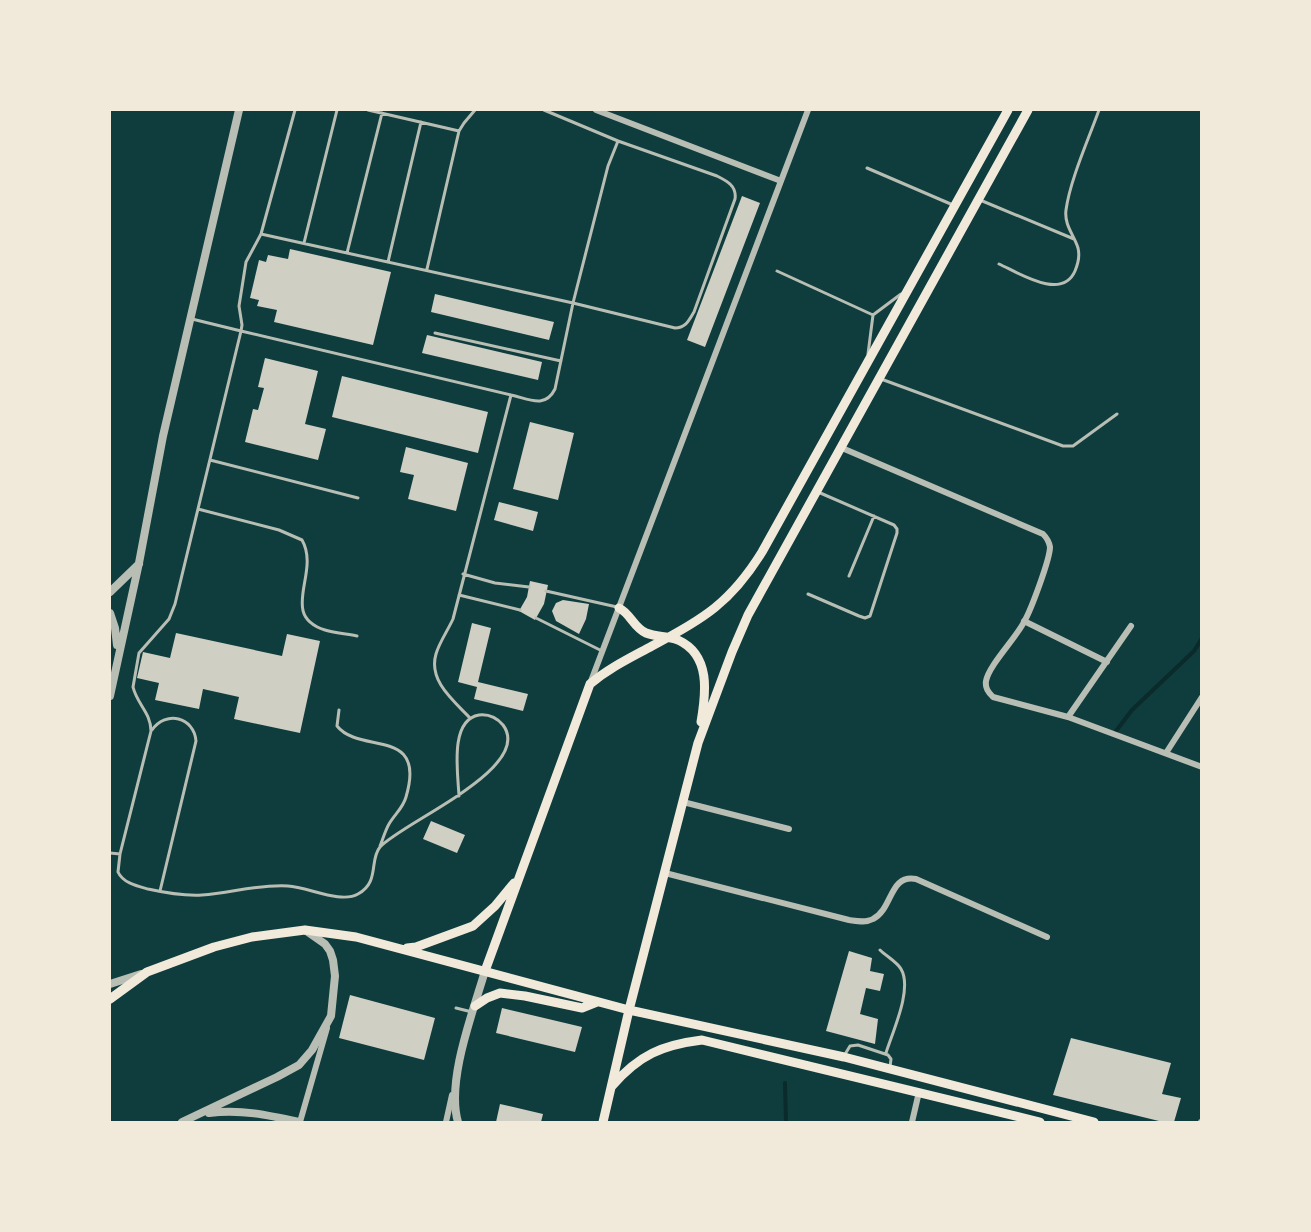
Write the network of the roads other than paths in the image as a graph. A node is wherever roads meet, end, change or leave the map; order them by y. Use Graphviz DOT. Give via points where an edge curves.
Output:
graph roads {
  1 [pos="239,110"];
  2 [pos="295,110"];
  3 [pos="337,110"];
  4 [pos="369,110"];
  5 [pos="475,110"];
  6 [pos="544,110"];
  7 [pos="596,110"];
  8 [pos="808,110"];
  9 [pos="1008,110"];
  10 [pos="1028,110"];
  11 [pos="1099,110"];
  12 [pos="382,113"];
  13 [pos="421,122"];
  14 [pos="459,131"];
  15 [pos="618,141"];
  16 [pos="867,168"];
  17 [pos="781,181"];
  18 [pos="978,199"];
  19 [pos="954,206"];
  20 [pos="261,234"];
  21 [pos="1074,239"];
  22 [pos="304,243"];
  23 [pos="347,253"];
  24 [pos="388,262"];
  25 [pos="999,264"];
  26 [pos="426,270"];
  27 [pos="777,272"];
  28 [pos="906,291"];
  29 [pos="573,303"];
  30 [pos="873,315"];
  31 [pos="191,319"];
  32 [pos="241,331"];
  33 [pos="435,333"];
  34 [pos="868,359"];
  35 [pos="561,361"];
  36 [pos="879,378"];
  37 [pos="511,394"];
  38 [pos="1117,414"];
  39 [pos="842,448"];
  40 [pos="210,460"];
  41 [pos="818,492"];
  42 [pos="358,498"];
  43 [pos="198,509"];
  44 [pos="874,516"];
  45 [pos="139,563"];
  46 [pos="463,574"];
  47 [pos="849,576"];
  48 [pos="529,587"];
  49 [pos="546,591"];
  50 [pos="110,592"];
  51 [pos="808,594"];
  52 [pos="459,595"];
  53 [pos="619,608"];
  54 [pos="520,610"];
  55 [pos="110,613"];
  56 [pos="536,618"];
  57 [pos="1024,621"];
  58 [pos="1131,626"];
  59 [pos="357,636"];
  60 [pos="669,637"];
  61 [pos="118,651"];
  62 [pos="603,651"];
  63 [pos="1107,662"];
  64 [pos="590,684"];
  65 [pos="110,696"];
  66 [pos="1202,697"];
  67 [pos="339,711"];
  68 [pos="1068,717"];
  69 [pos="470,718"];
  70 [pos="151,731"];
  71 [pos="698,742"];
  72 [pos="1166,753"];
  73 [pos="1202,767"];
  74 [pos="459,796"];
  75 [pos="683,802"];
  76 [pos="789,829"];
  77 [pos="379,848"];
  78 [pos="110,853"];
  79 [pos="120,854"];
  80 [pos="664,873"];
  81 [pos="520,876"];
  82 [pos="160,891"];
  83 [pos="305,930"];
  84 [pos="1047,937"];
  85 [pos="398,948"];
  86 [pos="880,950"];
  87 [pos="485,971"];
  88 [pos="147,972"];
  89 [pos="110,984"];
  90 [pos="110,999"];
  91 [pos="597,1002"];
  92 [pos="456,1008"];
  93 [pos="474,1009"];
  94 [pos="629,1010"];
  95 [pos="331,1016"];
  96 [pos="886,1053"];
  97 [pos="844,1057"];
  98 [pos="458,1068"];
  99 [pos="890,1069"];
  100 [pos="611,1088"];
  101 [pos="919,1092"];
  102 [pos="203,1113"];
  103 [pos="182,1122"];
  104 [pos="299,1122"];
  105 [pos="446,1122"];
  106 [pos="458,1122"];
  107 [pos="603,1122"];
  108 [pos="912,1122"];
  109 [pos="1040,1122"];
  110 [pos="1094,1122"];
  1 -- 31 [label="street"];
  2 -- 20 [label="lane"];
  3 -- 22 [label="lane"];
  4 -- 12 [label="lane"];
  5 -- 14 [label="lane"];
  6 -- 15 [label="lane"];
  7 -- 17 [label="street"];
  8 -- 17 [label="street"];
  9 -- 19 [label="main road"];
  10 -- 18 [label="main road"];
  11 -- 21 [label="lane" via="1068,196 1065,212"];
  12 -- 13 [label="lane"];
  12 -- 23 [label="lane"];
  13 -- 14 [label="lane"];
  13 -- 24 [label="lane"];
  14 -- 26 [label="lane"];
  15 -- 29 [label="lane"];
  15 -- 29 [label="lane" via="724,179 735,190 735,200 694,312 684,326 675,328"];
  16 -- 19 [label="lane"];
  17 -- 53 [label="street"];
  18 -- 21 [label="lane"];
  18 -- 36 [label="main road"];
  19 -- 28 [label="main road"];
  20 -- 22 [label="lane"];
  20 -- 32 [label="lane" via="246,262 238,306"];
  21 -- 25 [label="lane" via="1078,264 1073,276 1061,284 1046,285"];
  22 -- 23 [label="lane"];
  23 -- 24 [label="lane"];
  24 -- 26 [label="lane"];
  26 -- 29 [label="lane"];
  27 -- 30 [label="lane"];
  28 -- 30 [label="lane"];
  28 -- 34 [label="main road"];
  29 -- 35 [label="lane"];
  30 -- 34 [label="lane"];
  31 -- 32 [label="lane"];
  31 -- 45 [label="street"];
  32 -- 37 [label="lane"];
  32 -- 40 [label="lane"];
  33 -- 35 [label="lane"];
  34 -- 60 [label="main road" via="744,581 713,610"];
  35 -- 37 [label="lane" via="555,389 545,401"];
  36 -- 38 [label="lane" via="1063,446 1073,446"];
  36 -- 39 [label="main road"];
  37 -- 46 [label="lane"];
  39 -- 41 [label="main road"];
  39 -- 57 [label="street" via="1043,534 1050,551"];
  40 -- 42 [label="lane"];
  40 -- 43 [label="lane"];
  41 -- 44 [label="lane"];
  41 -- 71 [label="main road" via="748,615"];
  43 -- 59 [label="lane" via="279,530 302,540 308,552 302,594 307,621 326,630"];
  43 -- 70 [label="lane" via="173,610 139,653 133,687 149,717"];
  44 -- 47 [label="lane"];
  44 -- 51 [label="lane" via="894,525 897,533 870,616 859,616"];
  45 -- 50 [label="street"];
  45 -- 61 [label="street"];
  46 -- 48 [label="lane"];
  46 -- 52 [label="lane"];
  49 -- 53 [label="lane"];
  52 -- 54 [label="lane"];
  52 -- 69 [label="lane" via="434,663 441,687"];
  53 -- 60 [label="main road" via="646,633"];
  53 -- 62 [label="street"];
  55 -- 61 [label="street"];
  56 -- 62 [label="lane"];
  57 -- 63 [label="street"];
  57 -- 68 [label="street" via="987,675 986,687 993,697"];
  58 -- 63 [label="street"];
  60 -- 64 [label="main road" via="610,668"];
  60 -- 71 [label="main road" via="694,651 702,666 704,697"];
  61 -- 65 [label="street"];
  62 -- 64 [label="street"];
  63 -- 68 [label="street"];
  64 -- 81 [label="main road"];
  66 -- 72 [label="street"];
  67 -- 77 [label="lane" via="336,726 343,732 386,745 408,761 406,798"];
  68 -- 72 [label="street"];
  69 -- 74 [label="lane" via="459,736"];
  69 -- 74 [label="lane" via="494,718 505,729 508,744 493,767"];
  70 -- 79 [label="lane"];
  70 -- 82 [label="lane" via="162,720 178,718 192,727 196,741"];
  71 -- 75 [label="main road"];
  72 -- 73 [label="street"];
  74 -- 77 [label="lane"];
  75 -- 76 [label="street"];
  75 -- 80 [label="main road"];
  77 -- 82 [label="lane" via="368,886 346,898 283,886 199,896"];
  78 -- 79 [label="lane"];
  79 -- 82 [label="lane" via="120,877"];
  80 -- 84 [label="street" via="865,921 879,915 899,882 909,877"];
  80 -- 94 [label="main road"];
  81 -- 85 [label="main road" via="473,926 416,947"];
  81 -- 87 [label="main road"];
  83 -- 85 [label="main road"];
  83 -- 88 [label="main road" via="214,947"];
  83 -- 95 [label="street" via="325,944 333,960"];
  85 -- 87 [label="main road"];
  86 -- 96 [label="lane" via="903,971 905,983"];
  87 -- 91 [label="main road"];
  87 -- 93 [label="street"];
  88 -- 89 [label="street"];
  88 -- 90 [label="main road"];
  91 -- 93 [label="main road" via="582,1008 500,993"];
  91 -- 94 [label="main road"];
  92 -- 93 [label="lane"];
  93 -- 98 [label="street"];
  94 -- 97 [label="main road"];
  94 -- 100 [label="main road"];
  95 -- 102 [label="street" via="299,1065"];
  95 -- 104 [label="street"];
  96 -- 97 [label="lane" via="855,1045 848,1048"];
  96 -- 99 [label="lane" via="891,1059"];
  97 -- 99 [label="main road"];
  98 -- 105 [label="street"];
  98 -- 106 [label="street" via="454,1101"];
  99 -- 110 [label="main road"];
  100 -- 101 [label="main road" via="642,1057 674,1044 702,1040"];
  100 -- 107 [label="main road"];
  101 -- 108 [label="street"];
  101 -- 109 [label="main road"];
  102 -- 103 [label="street"];
  102 -- 104 [label="street" via="256,1112"];
}
